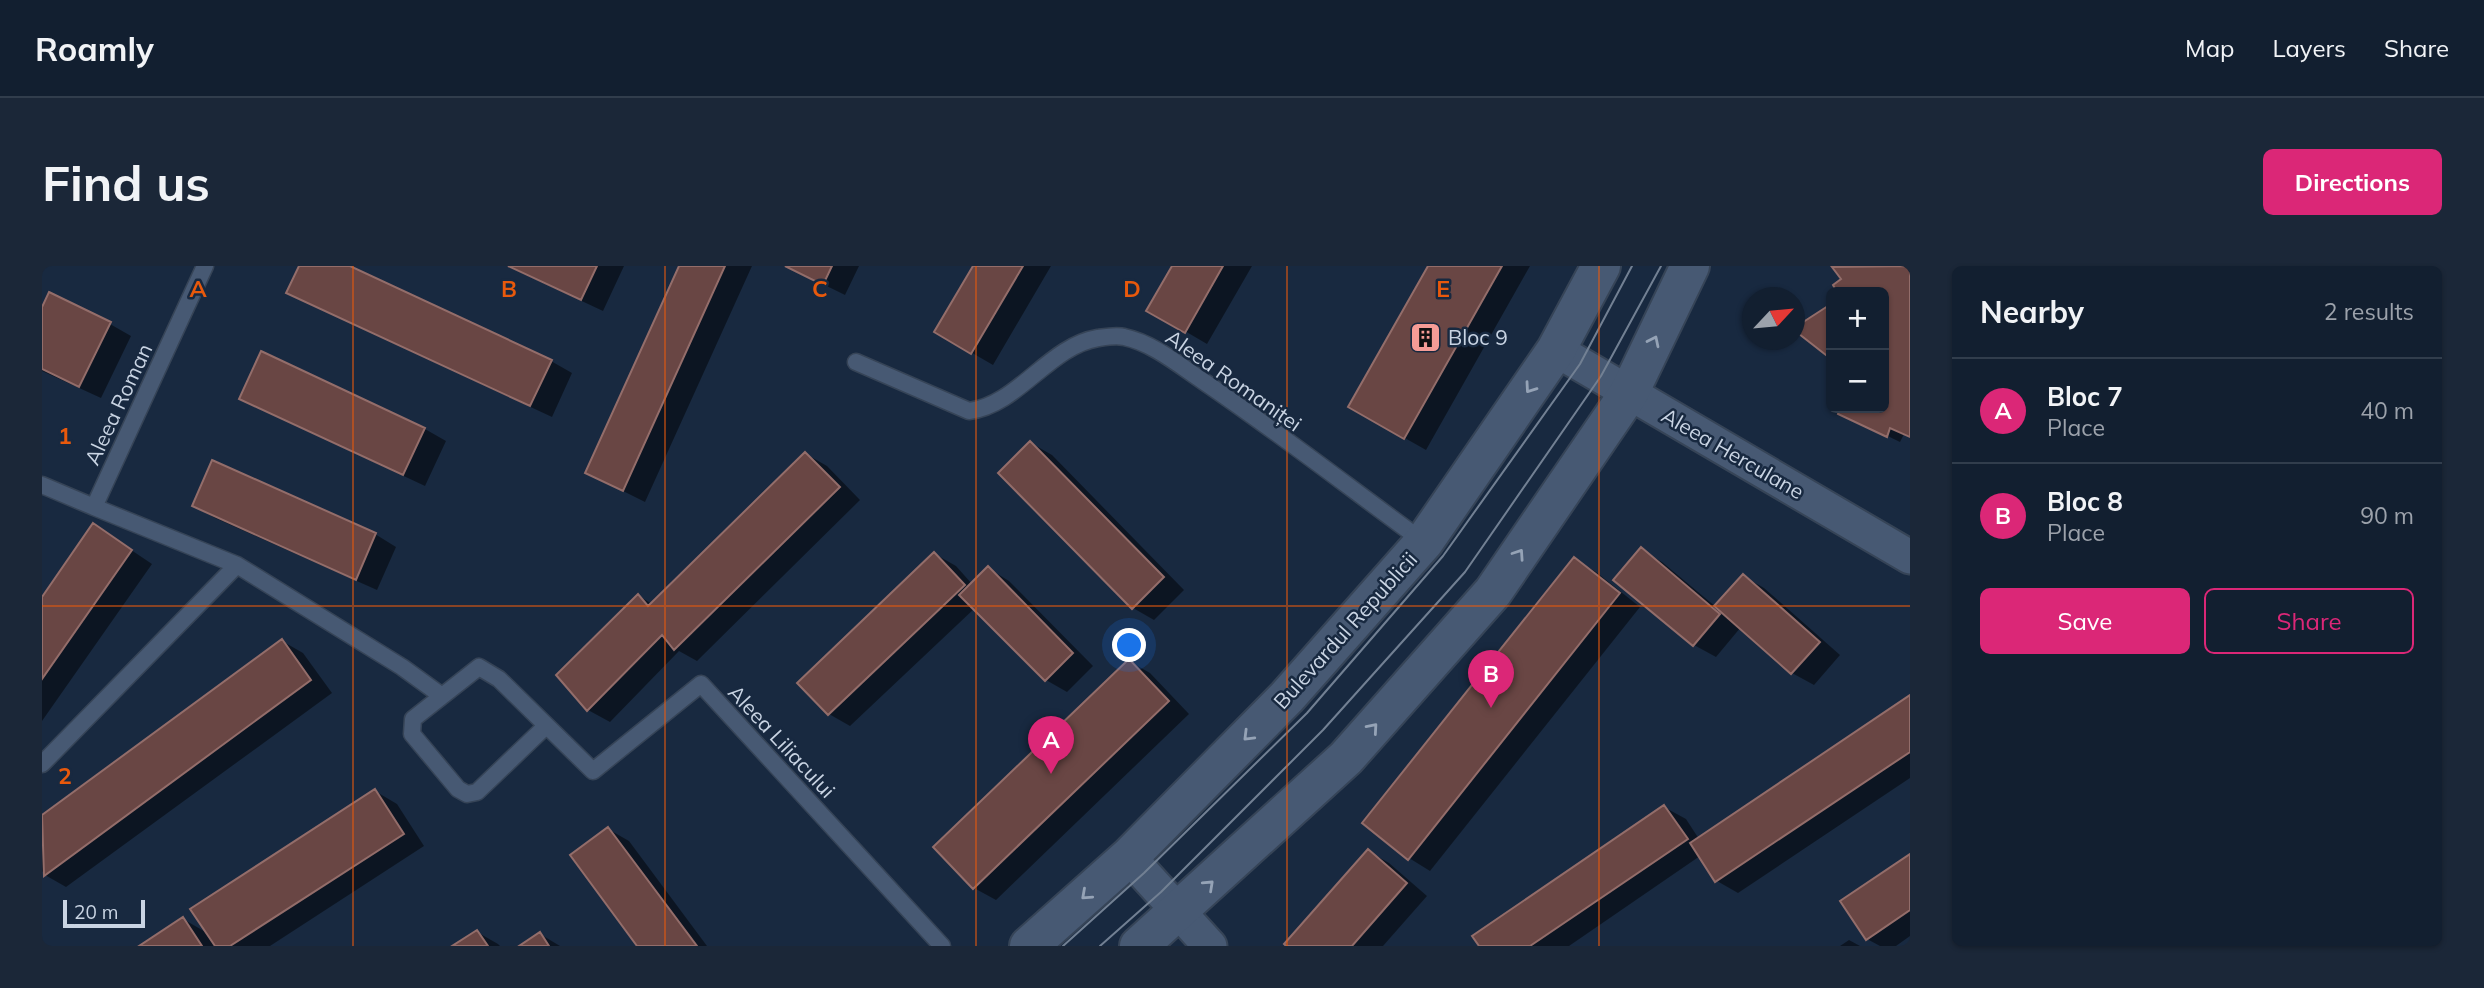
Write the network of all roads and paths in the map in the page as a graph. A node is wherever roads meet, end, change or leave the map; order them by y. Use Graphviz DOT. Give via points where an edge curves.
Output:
graph roads {
  1 [pos="205,266"];
  2 [pos="1601,266"];
  3 [pos="1690,266"];
  4 [pos="1556,350"];
  5 [pos="856,362"];
  6 [pos="1629,393"];
  7 [pos="42,485"];
  8 [pos="94,507"];
  9 [pos="1424,542"];
  10 [pos="1910,557"];
  11 [pos="237,565"];
  12 [pos="442,696"];
  13 [pos="546,726"];
  14 [pos="42,764"];
  15 [pos="1129,857"];
  16 [pos="1179,912"];
  17 [pos="942,946"];
  18 [pos="1029,946"];
  19 [pos="1139,946"];
  20 [pos="1210,946"];
  1 -- 8 [label="lane, Aleea Roman"];
  2 -- 4 [label="main road, Bulevardul Republicii"];
  6 -- 3 [label="main road, one-way"];
  4 -- 6 [label="street, Aleea Herculane"];
  4 -- 9 [label="main road, Bulevardul Republicii, one-way"];
  5 -- 9 [label="lane, Aleea Romaniței" via="969,411 997,402 1075,346 1095,338 1123,336 1154,348 1226,397"];
  6 -- 10 [label="street, Aleea Herculane"];
  16 -- 6 [label="main road, one-way" via="1346,758 1493,593"];
  7 -- 8 [label="lane"];
  8 -- 11 [label="lane"];
  9 -- 15 [label="main road, Bulevardul Republicii, one-way" via="1287,697"];
  11 -- 12 [label="lane"];
  11 -- 14 [label="lane"];
  12 -- 13 [label="lane, Aleea Liliacului" via="479,667 499,679"];
  12 -- 13 [label="lane, Aleea Liliacului" via="413,719 412,734 467,794 477,792"];
  13 -- 17 [label="lane, Aleea Liliacului" via="593,771 701,684"];
  15 -- 16 [label="street"];
  15 -- 18 [label="main road, Bulevardul Republicii, one-way"];
  16 -- 19 [label="main road"];
  16 -- 20 [label="street"];
}
